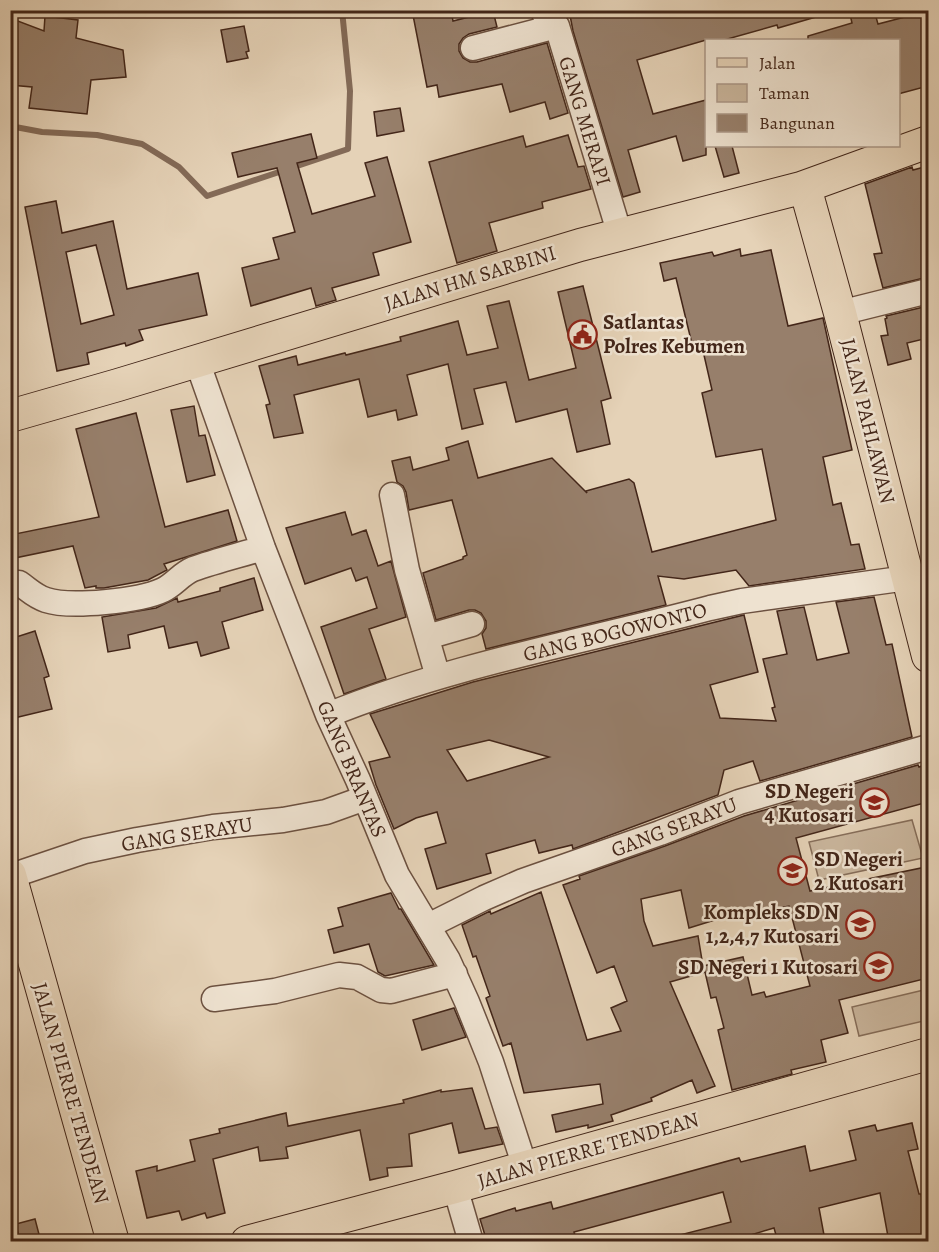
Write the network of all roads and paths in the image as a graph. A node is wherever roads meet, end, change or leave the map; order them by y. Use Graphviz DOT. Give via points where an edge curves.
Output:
graph roads {
  1 [pos="550,18"];
  2 [pos="473,48"];
  3 [pos="928,142"];
  4 [pos="804,187"];
  5 [pos="620,235"];
  6 [pos="928,291"];
  7 [pos="840,313"];
  8 [pos="198,361"];
  9 [pos="10,416"];
  10 [pos="392,495"];
  11 [pos="263,549"];
  12 [pos="908,582"];
  13 [pos="10,584"];
  14 [pos="472,624"];
  15 [pos="427,637"];
  16 [pos="928,656"];
  17 [pos="438,677"];
  18 [pos="328,715"];
  19 [pos="928,747"];
  20 [pos="365,798"];
  21 [pos="11,875"];
  22 [pos="428,926"];
  23 [pos="455,974"];
  24 [pos="214,999"];
  25 [pos="928,1054"];
  26 [pos="525,1167"];
  27 [pos="455,1187"];
  28 [pos="113,1242"];
  29 [pos="246,1242"];
  30 [pos="471,1242"];
  1 -- 2 [label="street"];
  1 -- 5 [label="street, GANG MERAPI"];
  3 -- 4 [label="main road, JALAN HM SARBINI"];
  4 -- 5 [label="main road, JALAN HM SARBINI"];
  4 -- 7 [label="main road, JALAN PAHLAWAN"];
  5 -- 8 [label="main road, JALAN HM SARBINI"];
  6 -- 7 [label="street"];
  7 -- 12 [label="main road, JALAN PAHLAWAN"];
  8 -- 9 [label="main road, JALAN HM SARBINI"];
  8 -- 11 [label="street, GANG BRANTAS"];
  10 -- 15 [label="street" via="403,553"];
  11 -- 13 [label="street" via="194,569 162,591 112,602 47,601 19,583"];
  11 -- 18 [label="street, GANG BRANTAS"];
  12 -- 16 [label="main road, JALAN PAHLAWAN"];
  12 -- 17 [label="street, GANG BOGOWONTO" via="900,579 742,601"];
  14 -- 15 [label="street"];
  15 -- 17 [label="street"];
  17 -- 18 [label="street, GANG BOGOWONTO"];
  18 -- 20 [label="street, GANG BRANTAS"];
  19 -- 22 [label="street, GANG SERAYU" via="739,802 523,881"];
  20 -- 21 [label="street, GANG SERAYU" via="326,812 283,820 137,840"];
  20 -- 22 [label="street, GANG BRANTAS" via="397,875"];
  21 -- 28 [label="main road, JALAN PIERRE TENDEAN"];
  22 -- 23 [label="street, GANG BRANTAS"];
  23 -- 24 [label="street" via="391,991 357,977 339,975 275,991"];
  23 -- 26 [label="street, GANG BRANTAS" via="491,1062"];
  25 -- 26 [label="main road, JALAN PIERRE TENDEAN"];
  26 -- 27 [label="main road, JALAN PIERRE TENDEAN"];
  27 -- 29 [label="main road, JALAN PIERRE TENDEAN"];
  27 -- 30 [label="street"];
}
